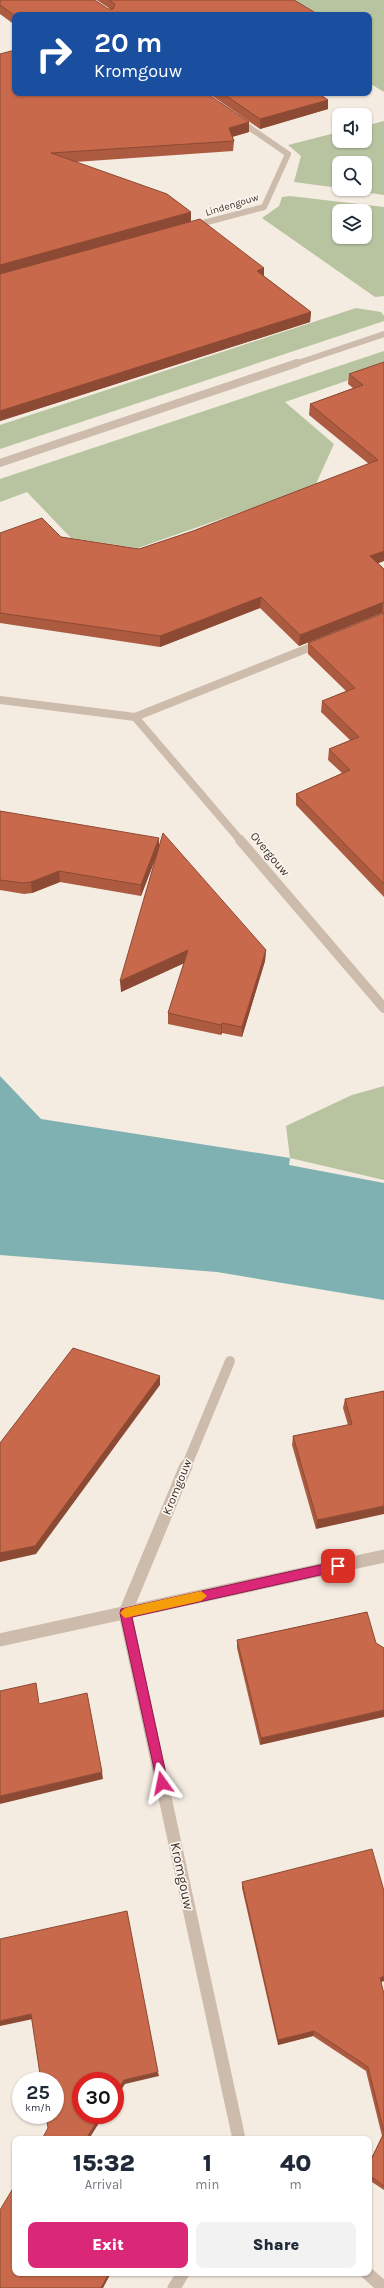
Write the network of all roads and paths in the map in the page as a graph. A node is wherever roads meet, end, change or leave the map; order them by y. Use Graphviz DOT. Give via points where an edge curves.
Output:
graph roads {
  1 [pos="231,115"];
  2 [pos="183,229"];
  3 [pos="384,334"];
  4 [pos="0,463"];
  5 [pos="328,640"];
  6 [pos="0,700"];
  7 [pos="135,717"];
  8 [pos="384,1008"];
  9 [pos="230,1361"];
  10 [pos="384,1556"];
  11 [pos="125,1613"];
  12 [pos="0,1640"];
  13 [pos="238,2136"];
  14 [pos="181,2276"];
  15 [pos="370,2276"];
  16 [pos="174,2288"];
  17 [pos="384,2288"];
  1 -- 2 [label="street, Lindengouw" via="288,154 264,206"];
  3 -- 4 [label="street"];
  5 -- 7 [label="street"];
  6 -- 7 [label="street"];
  7 -- 8 [label="street, Overgouw"];
  9 -- 11 [label="street, Kromgouw"];
  10 -- 11 [label="street"];
  11 -- 12 [label="street"];
  11 -- 13 [label="street, Kromgouw"];
  14 -- 16 [label="street"];
  15 -- 17 [label="street"];
}
